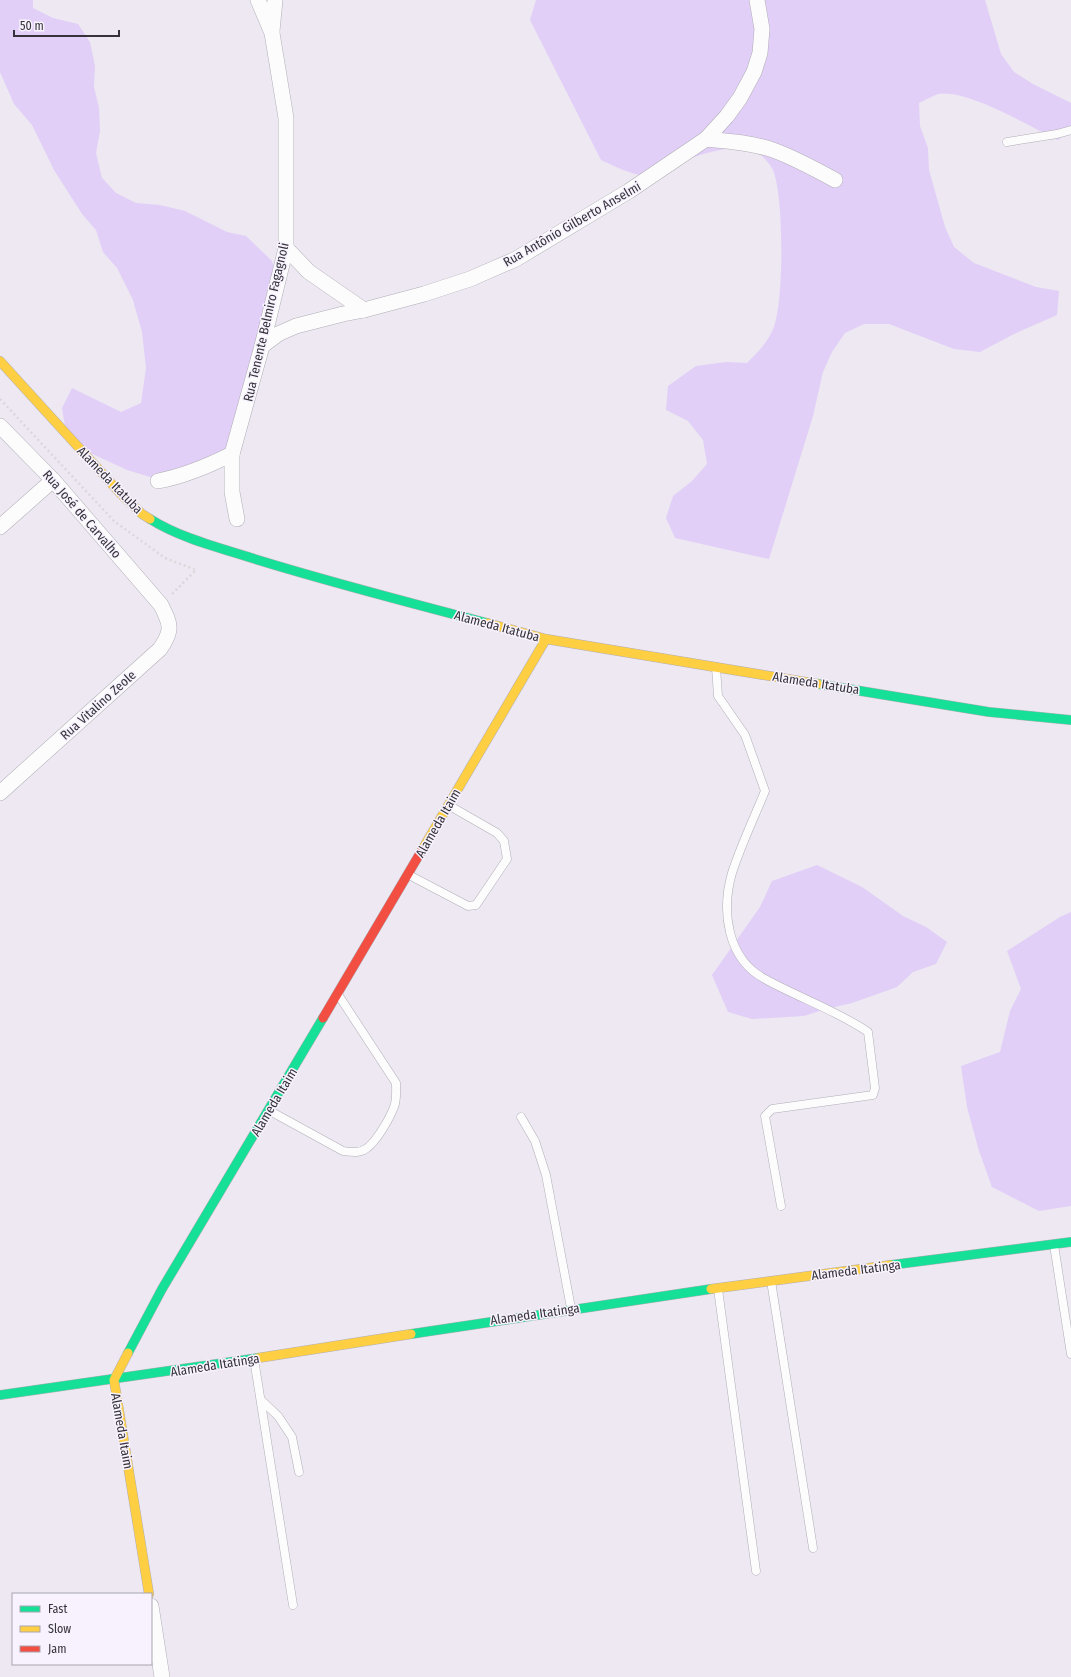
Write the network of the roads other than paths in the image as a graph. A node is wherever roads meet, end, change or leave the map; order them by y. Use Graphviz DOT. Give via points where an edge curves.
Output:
graph roads {
  1 [pos="258,0"];
  2 [pos="275,0"];
  3 [pos="757,0"];
  4 [pos="272,32"];
  5 [pos="1071,130"];
  6 [pos="706,139"];
  7 [pos="1007,142"];
  8 [pos="835,180"];
  9 [pos="286,248"];
  10 [pos="364,310"];
  11 [pos="262,346"];
  12 [pos="0,361"];
  13 [pos="0,426"];
  14 [pos="232,454"];
  15 [pos="52,480"];
  16 [pos="158,481"];
  17 [pos="237,519"];
  18 [pos="0,527"];
  19 [pos="161,605"];
  20 [pos="546,639"];
  21 [pos="716,667"];
  22 [pos="1071,720"];
  23 [pos="0,793"];
  24 [pos="449,805"];
  25 [pos="408,874"];
  26 [pos="338,994"];
  27 [pos="269,1110"];
  28 [pos="521,1117"];
  29 [pos="781,1206"];
  30 [pos="1071,1242"];
  31 [pos="1054,1244"];
  32 [pos="771,1280"];
  33 [pos="718,1288"];
  34 [pos="571,1309"];
  35 [pos="1071,1354"];
  36 [pos="254,1358"];
  37 [pos="114,1380"];
  38 [pos="0,1395"];
  39 [pos="261,1400"];
  40 [pos="299,1472"];
  41 [pos="813,1548"];
  42 [pos="756,1571"];
  43 [pos="149,1593"];
  44 [pos="293,1605"];
  45 [pos="152,1612"];
  46 [pos="162,1677"];
  1 -- 4 [label="street, Rua Tenente Belmiro Fagagnoli"];
  2 -- 4 [label="street"];
  3 -- 6 [label="street, Rua Antônio Gilberto Anselmi" via="762,28 760,53 754,72 740,98"];
  4 -- 9 [label="street, Rua Tenente Belmiro Fagagnoli" via="286,118"];
  5 -- 7 [label="lane"];
  6 -- 8 [label="street" via="773,150"];
  6 -- 10 [label="street, Rua Antônio Gilberto Anselmi" via="629,191 516,258 470,279"];
  9 -- 10 [label="street" via="309,272"];
  9 -- 11 [label="street, Rua Tenente Belmiro Fagagnoli"];
  10 -- 11 [label="street, Rua Antônio Gilberto Anselmi" via="296,326 278,334"];
  11 -- 14 [label="street, Rua Tenente Belmiro Fagagnoli"];
  12 -- 20 [label="street, Alameda Itatuba" via="121,494 142,514 166,529 324,580"];
  13 -- 15 [label="street, Rua José de Carvalho"];
  14 -- 16 [label="street" via="205,468"];
  14 -- 17 [label="street, Rua Tenente Belmiro Fagagnoli" via="232,492"];
  15 -- 18 [label="street"];
  15 -- 19 [label="street, Rua José de Carvalho"];
  19 -- 23 [label="street, Rua Vitalino Zeole" via="169,626 168,637 160,649"];
  20 -- 21 [label="street, Alameda Itatuba"];
  20 -- 24 [label="street, Alameda Itaim"];
  21 -- 22 [label="street, Alameda Itatuba" via="989,712"];
  21 -- 29 [label="lane" via="718,696 745,735 765,791 732,873 728,902 729,934 741,960 764,979 851,1020 868,1032 875,1088 873,1095 772,1109 765,1116"];
  24 -- 25 [label="street, Alameda Itaim"];
  24 -- 25 [label="lane" via="497,833 504,841 507,859 476,905 468,906"];
  25 -- 26 [label="street, Alameda Itaim"];
  26 -- 27 [label="street, Alameda Itaim"];
  26 -- 27 [label="lane" via="396,1083 394,1107 387,1121 367,1148 356,1153 343,1151"];
  27 -- 37 [label="street, Alameda Itaim" via="162,1289"];
  28 -- 34 [label="lane" via="535,1141 546,1175"];
  30 -- 31 [label="street, Alameda Itatinga"];
  31 -- 32 [label="street, Alameda Itatinga"];
  31 -- 35 [label="lane"];
  32 -- 33 [label="street, Alameda Itatinga"];
  32 -- 41 [label="lane"];
  33 -- 34 [label="street, Alameda Itatinga"];
  33 -- 42 [label="lane"];
  34 -- 36 [label="street, Alameda Itatinga"];
  36 -- 37 [label="street, Alameda Itatinga"];
  36 -- 39 [label="lane"];
  37 -- 38 [label="street, Alameda Itatinga"];
  37 -- 43 [label="street, Alameda Itaim"];
  39 -- 40 [label="lane" via="278,1416 292,1438"];
  39 -- 44 [label="lane"];
  45 -- 46 [label="street"];
}
